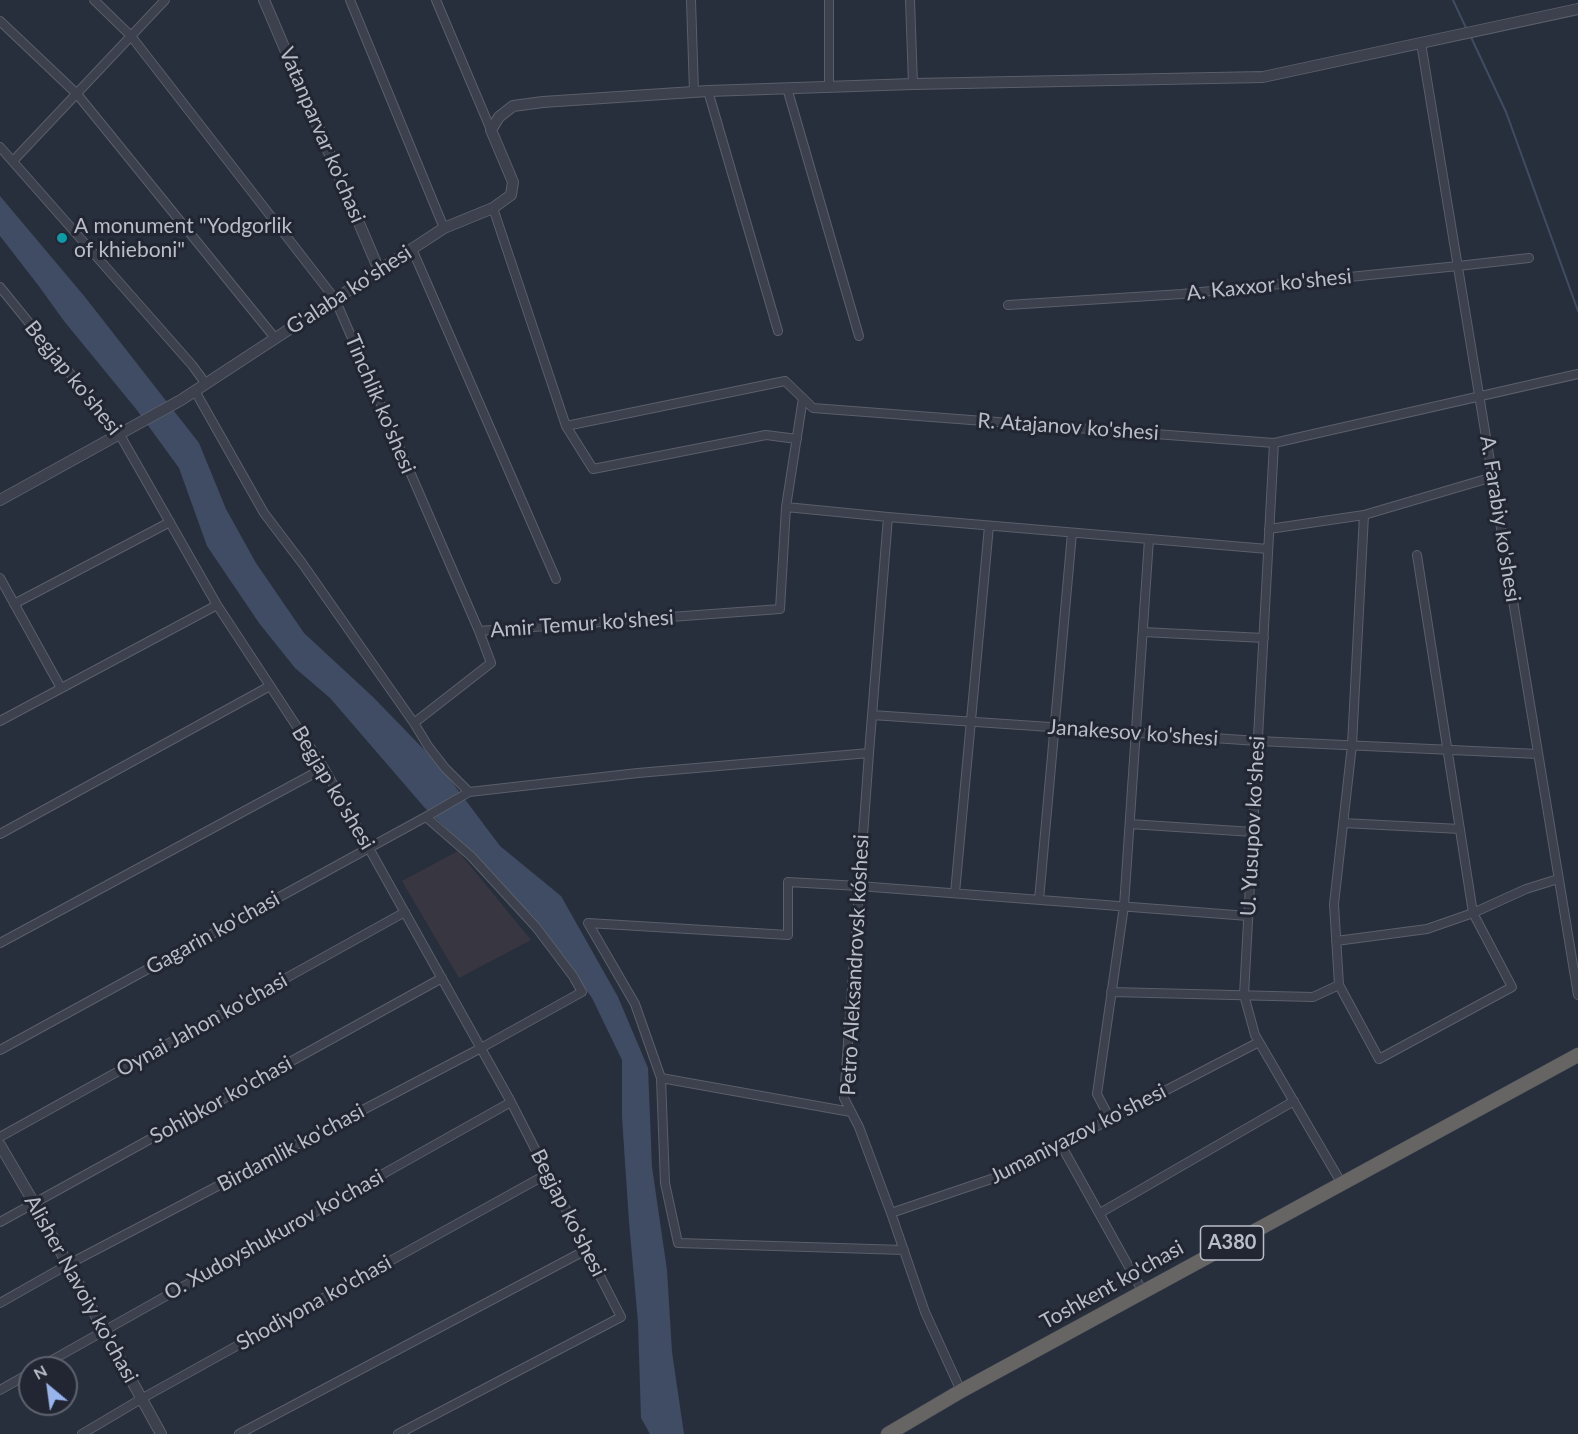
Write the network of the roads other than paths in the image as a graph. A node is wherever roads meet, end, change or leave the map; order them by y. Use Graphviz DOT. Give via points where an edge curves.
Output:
graph roads {
  1 [pos="93,0"];
  2 [pos="165,0"];
  3 [pos="264,0"];
  4 [pos="350,0"];
  5 [pos="436,0"];
  6 [pos="692,0"];
  7 [pos="829,0"];
  8 [pos="910,0"];
  9 [pos="1578,9"];
  10 [pos="0,21"];
  11 [pos="131,36"];
  12 [pos="1421,43"];
  13 [pos="913,84"];
  14 [pos="829,87"];
  15 [pos="787,88"];
  16 [pos="708,91"];
  17 [pos="694,92"];
  18 [pos="77,94"];
  19 [pos="491,130"];
  20 [pos="0,147"];
  21 [pos="13,161"];
  22 [pos="493,207"];
  23 [pos="444,228"];
  24 [pos="412,249"];
  25 [pos="1529,258"];
  26 [pos="1458,266"];
  27 [pos="379,270"];
  28 [pos="0,288"];
  29 [pos="335,299"];
  30 [pos="1008,305"];
  31 [pos="778,331"];
  32 [pos="859,336"];
  33 [pos="275,338"];
  34 [pos="1578,374"];
  35 [pos="206,384"];
  36 [pos="195,391"];
  37 [pos="1480,397"];
  38 [pos="803,398"];
  39 [pos="566,426"];
  40 [pos="120,435"];
  41 [pos="797,439"];
  42 [pos="1274,443"];
  43 [pos="1493,477"];
  44 [pos="0,500"];
  45 [pos="786,507"];
  46 [pos="1364,515"];
  47 [pos="888,517"];
  48 [pos="170,522"];
  49 [pos="989,526"];
  50 [pos="1269,529"];
  51 [pos="1072,533"];
  52 [pos="1149,539"];
  53 [pos="1268,549"];
  54 [pos="1417,555"];
  55 [pos="0,578"];
  56 [pos="556,579"];
  57 [pos="15,604"];
  58 [pos="217,605"];
  59 [pos="479,631"];
  60 [pos="1143,632"];
  61 [pos="1264,638"];
  62 [pos="270,686"];
  63 [pos="61,688"];
  64 [pos="872,715"];
  65 [pos="0,721"];
  66 [pos="971,722"];
  67 [pos="414,723"];
  68 [pos="1055,728"];
  69 [pos="1136,733"];
  70 [pos="1258,741"];
  71 [pos="1352,745"];
  72 [pos="1448,750"];
  73 [pos="869,753"];
  74 [pos="1538,754"];
  75 [pos="324,768"];
  76 [pos="466,794"];
  77 [pos="429,816"];
  78 [pos="1343,823"];
  79 [pos="1130,824"];
  80 [pos="1460,829"];
  81 [pos="1253,832"];
  82 [pos="0,834"];
  83 [pos="369,848"];
  84 [pos="1558,879"];
  85 [pos="859,886"];
  86 [pos="955,893"];
  87 [pos="1040,900"];
  88 [pos="1124,906"];
  89 [pos="405,912"];
  90 [pos="1473,913"];
  91 [pos="1248,916"];
  92 [pos="1336,941"];
  93 [pos="0,943"];
  94 [pos="442,978"];
  95 [pos="1339,985"];
  96 [pos="1111,992"];
  97 [pos="1244,995"];
  98 [pos="1578,995"];
  99 [pos="1259,1042"];
  100 [pos="481,1048"];
  101 [pos="0,1050"];
  102 [pos="1578,1055"];
  103 [pos="661,1078"];
  104 [pos="1294,1101"];
  105 [pos="510,1102"];
  106 [pos="851,1112"];
  107 [pos="1110,1119"];
  108 [pos="0,1137"];
  109 [pos="0,1145"];
  110 [pos="1061,1145"];
  111 [pos="547,1174"];
  112 [pos="1342,1184"];
  113 [pos="34,1203"];
  114 [pos="891,1213"];
  115 [pos="1100,1213"];
  116 [pos="0,1222"];
  117 [pos="586,1250"];
  118 [pos="904,1250"];
  119 [pos="68,1265"];
  120 [pos="1143,1292"];
  121 [pos="0,1303"];
  122 [pos="104,1330"];
  123 [pos="59,1356"];
  124 [pos="18,1380"];
  125 [pos="0,1390"];
  126 [pos="961,1391"];
  127 [pos="141,1399"];
  128 [pos="82,1434"];
  129 [pos="161,1434"];
  130 [pos="239,1434"];
  131 [pos="398,1434"];
  132 [pos="888,1434"];
  1 -- 11 [label="street, Tinchlik ko'shesi"];
  2 -- 11 [label="street"];
  3 -- 27 [label="street, Vatanparvar ko'chasi"];
  4 -- 23 [label="street"];
  5 -- 19 [label="street"];
  6 -- 17 [label="street"];
  7 -- 14 [label="street"];
  8 -- 13 [label="street"];
  9 -- 12 [label="street"];
  10 -- 18 [label="street"];
  11 -- 18 [label="street"];
  11 -- 29 [label="street, Tinchlik ko'shesi"];
  12 -- 13 [label="street" via="1263,77"];
  12 -- 26 [label="street, A. Farabiy ko'shesi"];
  13 -- 14 [label="street"];
  14 -- 15 [label="street"];
  15 -- 16 [label="street"];
  15 -- 32 [label="street"];
  16 -- 17 [label="street"];
  16 -- 31 [label="street"];
  17 -- 19 [label="street" via="513,106"];
  18 -- 21 [label="street"];
  18 -- 33 [label="street"];
  19 -- 22 [label="street, G'alaba ko'shesi" via="513,182 511,195"];
  20 -- 21 [label="street"];
  21 -- 35 [label="street"];
  22 -- 23 [label="street, G'alaba ko'shesi"];
  22 -- 39 [label="street"];
  23 -- 24 [label="street, G'alaba ko'shesi"];
  24 -- 27 [label="street, G'alaba ko'shesi"];
  24 -- 56 [label="street"];
  25 -- 26 [label="street, A. Kaxxor ko'shesi"];
  26 -- 30 [label="street, A. Kaxxor ko'shesi" via="1182,294"];
  26 -- 37 [label="street, A. Farabiy ko'shesi"];
  27 -- 29 [label="street, G'alaba ko'shesi"];
  28 -- 40 [label="street, Begjap ko'shesi"];
  29 -- 33 [label="street, G'alaba ko'shesi"];
  29 -- 59 [label="street, Tinchlik ko'shesi"];
  33 -- 35 [label="street, G'alaba ko'shesi"];
  34 -- 37 [label="street, R. Atajanov ko'shesi"];
  35 -- 36 [label="street, G'alaba ko'shesi"];
  36 -- 40 [label="street, G'alaba ko'shesi"];
  36 -- 67 [label="street" via="264,513"];
  37 -- 42 [label="street, R. Atajanov ko'shesi"];
  37 -- 43 [label="street, A. Farabiy ko'shesi"];
  38 -- 39 [label="street, R. Atajanov ko'shesi" via="785,381"];
  38 -- 41 [label="street"];
  38 -- 42 [label="street, R. Atajanov ko'shesi" via="813,408"];
  39 -- 41 [label="street" via="593,469 766,435"];
  40 -- 44 [label="street, G'alaba ko'shesi"];
  40 -- 48 [label="street, Begjap ko'shesi"];
  41 -- 45 [label="street"];
  42 -- 50 [label="street, U. Yusupov ko'shesi"];
  43 -- 46 [label="street"];
  43 -- 74 [label="street, A. Farabiy ko'shesi"];
  45 -- 47 [label="street"];
  45 -- 59 [label="street, Amir Temur ko'shesi" via="780,609"];
  46 -- 50 [label="street"];
  46 -- 71 [label="street"];
  47 -- 49 [label="street"];
  47 -- 64 [label="street, Petro Aleksandrovsk kóshesi"];
  48 -- 57 [label="street"];
  48 -- 58 [label="street, Begjap ko'shesi"];
  49 -- 51 [label="street"];
  49 -- 66 [label="street"];
  50 -- 53 [label="street, U. Yusupov ko'shesi"];
  51 -- 52 [label="street"];
  51 -- 68 [label="street"];
  52 -- 53 [label="street"];
  52 -- 60 [label="street"];
  53 -- 61 [label="street, U. Yusupov ko'shesi"];
  54 -- 72 [label="street"];
  55 -- 57 [label="street"];
  57 -- 63 [label="street"];
  58 -- 62 [label="street, Begjap ko'shesi"];
  58 -- 63 [label="street"];
  59 -- 67 [label="street, Amir Temur ko'shesi" via="490,663"];
  60 -- 61 [label="street"];
  60 -- 69 [label="street"];
  61 -- 70 [label="street, U. Yusupov ko'shesi"];
  62 -- 75 [label="street, Begjap ko'shesi"];
  62 -- 82 [label="street"];
  63 -- 65 [label="street"];
  64 -- 66 [label="street, Janakesov ko'shesi"];
  64 -- 73 [label="street, Petro Aleksandrovsk kóshesi"];
  66 -- 68 [label="street, Janakesov ko'shesi"];
  66 -- 86 [label="street"];
  67 -- 76 [label="street"];
  68 -- 69 [label="street, Janakesov ko'shesi"];
  68 -- 87 [label="street"];
  69 -- 70 [label="street, Janakesov ko'shesi"];
  69 -- 79 [label="street"];
  70 -- 71 [label="street, Janakesov ko'shesi"];
  70 -- 81 [label="street, U. Yusupov ko'shesi"];
  71 -- 72 [label="street, Janakesov ko'shesi"];
  71 -- 78 [label="street"];
  72 -- 74 [label="street, Janakesov ko'shesi"];
  72 -- 80 [label="street"];
  73 -- 76 [label="street" via="638,773"];
  73 -- 85 [label="street, Petro Aleksandrovsk kóshesi"];
  74 -- 84 [label="street, A. Farabiy ko'shesi"];
  75 -- 83 [label="street, Begjap ko'shesi"];
  75 -- 93 [label="street"];
  76 -- 77 [label="street, Gagarin ko'chasi"];
  77 -- 83 [label="street, Gagarin ko'chasi"];
  77 -- 100 [label="street, Birdamlik ko'chasi" via="536,927 582,992"];
  78 -- 80 [label="street"];
  78 -- 92 [label="street" via="1334,904"];
  79 -- 81 [label="street"];
  79 -- 88 [label="street"];
  80 -- 90 [label="street"];
  81 -- 91 [label="street, U. Yusupov ko'shesi"];
  83 -- 89 [label="street, Begjap ko'shesi"];
  83 -- 101 [label="street, Gagarin ko'chasi"];
  84 -- 90 [label="street"];
  84 -- 98 [label="street, A. Farabiy ko'shesi"];
  85 -- 86 [label="street"];
  85 -- 103 [label="street" via="788,882 788,935 588,923 635,1004"];
  85 -- 106 [label="street, Petro Aleksandrovsk kóshesi" via="844,1098"];
  86 -- 87 [label="street"];
  87 -- 88 [label="street"];
  88 -- 91 [label="street"];
  88 -- 96 [label="street"];
  89 -- 94 [label="street, Begjap ko'shesi"];
  89 -- 108 [label="street, Oynai Jahon ko'chasi"];
  90 -- 92 [label="street" via="1427,929"];
  90 -- 95 [label="street" via="1512,987 1379,1059"];
  91 -- 97 [label="street, U. Yusupov ko'shesi"];
  92 -- 95 [label="street"];
  94 -- 100 [label="street, Begjap ko'shesi"];
  94 -- 113 [label="street, Sohibkor ko'chasi"];
  95 -- 97 [label="street" via="1313,997"];
  96 -- 97 [label="street"];
  96 -- 107 [label="street" via="1097,1094"];
  97 -- 99 [label="street, U. Yusupov ko'shesi"];
  99 -- 104 [label="street, U. Yusupov ko'shesi"];
  99 -- 107 [label="street, Jumaniyazov ko'shesi"];
  100 -- 105 [label="street, Begjap ko'shesi"];
  100 -- 119 [label="street, Birdamlik ko'chasi"];
  102 -- 112 [label="highway, Toshkent ko'chasi / A380"];
  103 -- 106 [label="street"];
  103 -- 118 [label="street" via="665,1183 678,1244"];
  104 -- 112 [label="street, U. Yusupov ko'shesi"];
  104 -- 115 [label="street"];
  105 -- 111 [label="street, Begjap ko'shesi"];
  105 -- 122 [label="street, O. Xudoyshukurov ko'chasi"];
  106 -- 114 [label="street, Petro Aleksandrovsk kóshesi"];
  107 -- 110 [label="street, Jumaniyazov ko'shesi"];
  109 -- 113 [label="street, Alisher Navoiy ko'chasi"];
  110 -- 114 [label="street, Jumaniyazov ko'shesi" via="1003,1175"];
  110 -- 115 [label="street"];
  111 -- 117 [label="street, Begjap ko'shesi"];
  111 -- 127 [label="street, Shodiyona ko'chasi"];
  112 -- 120 [label="highway, Toshkent ko'chasi / A380"];
  113 -- 116 [label="street, Sohibkor ko'chasi"];
  113 -- 119 [label="street, Alisher Navoiy ko'chasi"];
  114 -- 118 [label="street, Petro Aleksandrovsk kóshesi"];
  115 -- 120 [label="street"];
  117 -- 130 [label="street"];
  117 -- 131 [label="street, Begjap ko'shesi" via="621,1317"];
  118 -- 126 [label="street, Petro Aleksandrovsk kóshesi" via="925,1312"];
  119 -- 121 [label="street, Birdamlik ko'chasi"];
  119 -- 122 [label="street, Alisher Navoiy ko'chasi"];
  120 -- 126 [label="highway, Toshkent ko'chasi / A380"];
  122 -- 123 [label="street, O. Xudoyshukurov ko'chasi"];
  122 -- 127 [label="street, Alisher Navoiy ko'chasi"];
  124 -- 125 [label="street"];
  126 -- 132 [label="highway, Toshkent ko'chasi / A380"];
  127 -- 128 [label="street, Shodiyona ko'chasi"];
  127 -- 129 [label="street, Alisher Navoiy ko'chasi"];
}
